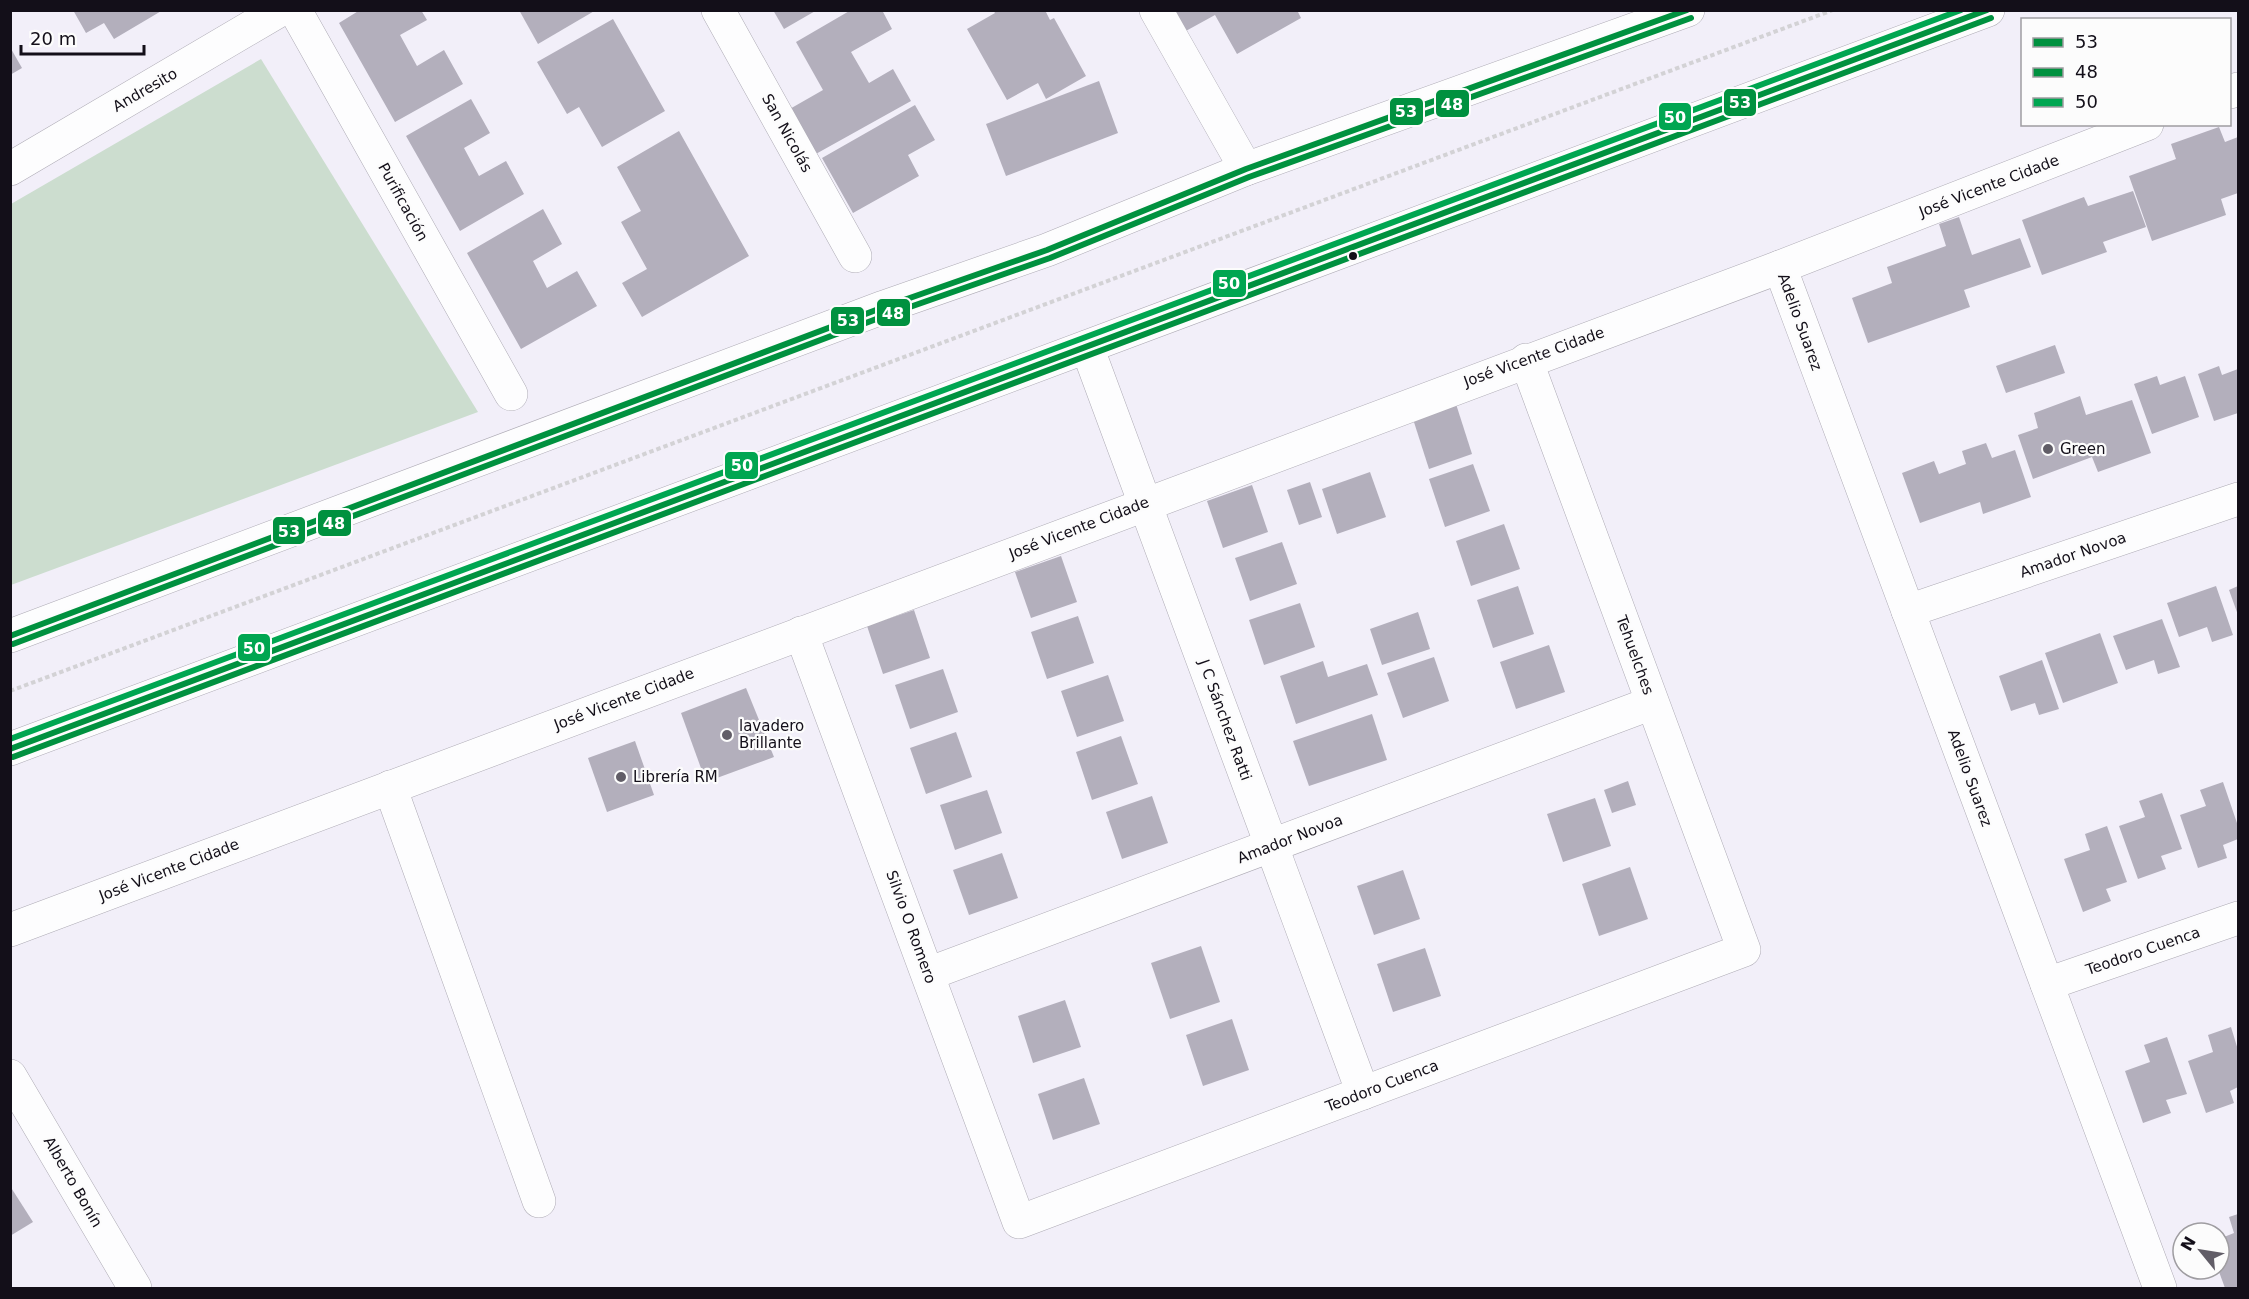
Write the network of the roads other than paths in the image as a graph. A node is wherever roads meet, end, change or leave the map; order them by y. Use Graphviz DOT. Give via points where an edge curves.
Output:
graph roads {
  1 [pos="280,10"];
  2 [pos="295,10"];
  3 [pos="718,10"];
  4 [pos="1156,10"];
  5 [pos="1688,10"];
  6 [pos="1988,10"];
  7 [pos="2142,126"];
  8 [pos="10,169"];
  9 [pos="1246,169"];
  10 [pos="855,256"];
  11 [pos="1780,267"];
  12 [pos="1087,347"];
  13 [pos="1526,360"];
  14 [pos="511,394"];
  15 [pos="2238,499"];
  16 [pos="1145,503"];
  17 [pos="1908,611"];
  18 [pos="801,633"];
  19 [pos="10,636"];
  20 [pos="1652,703"];
  21 [pos="10,749"];
  22 [pos="390,787"];
  23 [pos="1272,846"];
  24 [pos="2238,918"];
  25 [pos="10,930"];
  26 [pos="1744,950"];
  27 [pos="928,974"];
  28 [pos="2047,984"];
  29 [pos="10,1076"];
  30 [pos="1363,1093"];
  31 [pos="539,1201"];
  32 [pos="1019,1222"];
  33 [pos="135,1288"];
  34 [pos="2160,1288"];
  1 -- 8 [label="street, Andresito"];
  2 -- 14 [label="street, Purificación"];
  3 -- 10 [label="street, San Nicolás"];
  4 -- 9 [label="street"];
  5 -- 9 [label="street"];
  6 -- 12 [label="street"];
  7 -- 11 [label="street, José Vicente Cidade"];
  9 -- 19 [label="street" via="1047,250 884,307"];
  11 -- 13 [label="street, José Vicente Cidade"];
  11 -- 17 [label="street, Adelio Suarez"];
  12 -- 16 [label="street, J C Sánchez Ratti"];
  12 -- 21 [label="street"];
  13 -- 16 [label="street, José Vicente Cidade"];
  13 -- 20 [label="street, Tehuelches"];
  15 -- 17 [label="street, Amador Novoa"];
  16 -- 18 [label="street, José Vicente Cidade"];
  16 -- 23 [label="street, J C Sánchez Ratti"];
  17 -- 28 [label="street, Adelio Suarez"];
  18 -- 22 [label="street, José Vicente Cidade"];
  18 -- 27 [label="street, Silvio O Romero"];
  20 -- 23 [label="street, Amador Novoa"];
  20 -- 26 [label="street, Tehuelches"];
  22 -- 25 [label="street, José Vicente Cidade"];
  22 -- 31 [label="street"];
  23 -- 27 [label="street, Amador Novoa"];
  23 -- 30 [label="street, J C Sánchez Ratti"];
  24 -- 28 [label="street, Teodoro Cuenca"];
  26 -- 30 [label="street, Teodoro Cuenca"];
  27 -- 32 [label="street, Silvio O Romero"];
  28 -- 34 [label="street, Adelio Suarez"];
  29 -- 33 [label="street, Alberto Bonín"];
  30 -- 32 [label="street, Teodoro Cuenca"];
}
